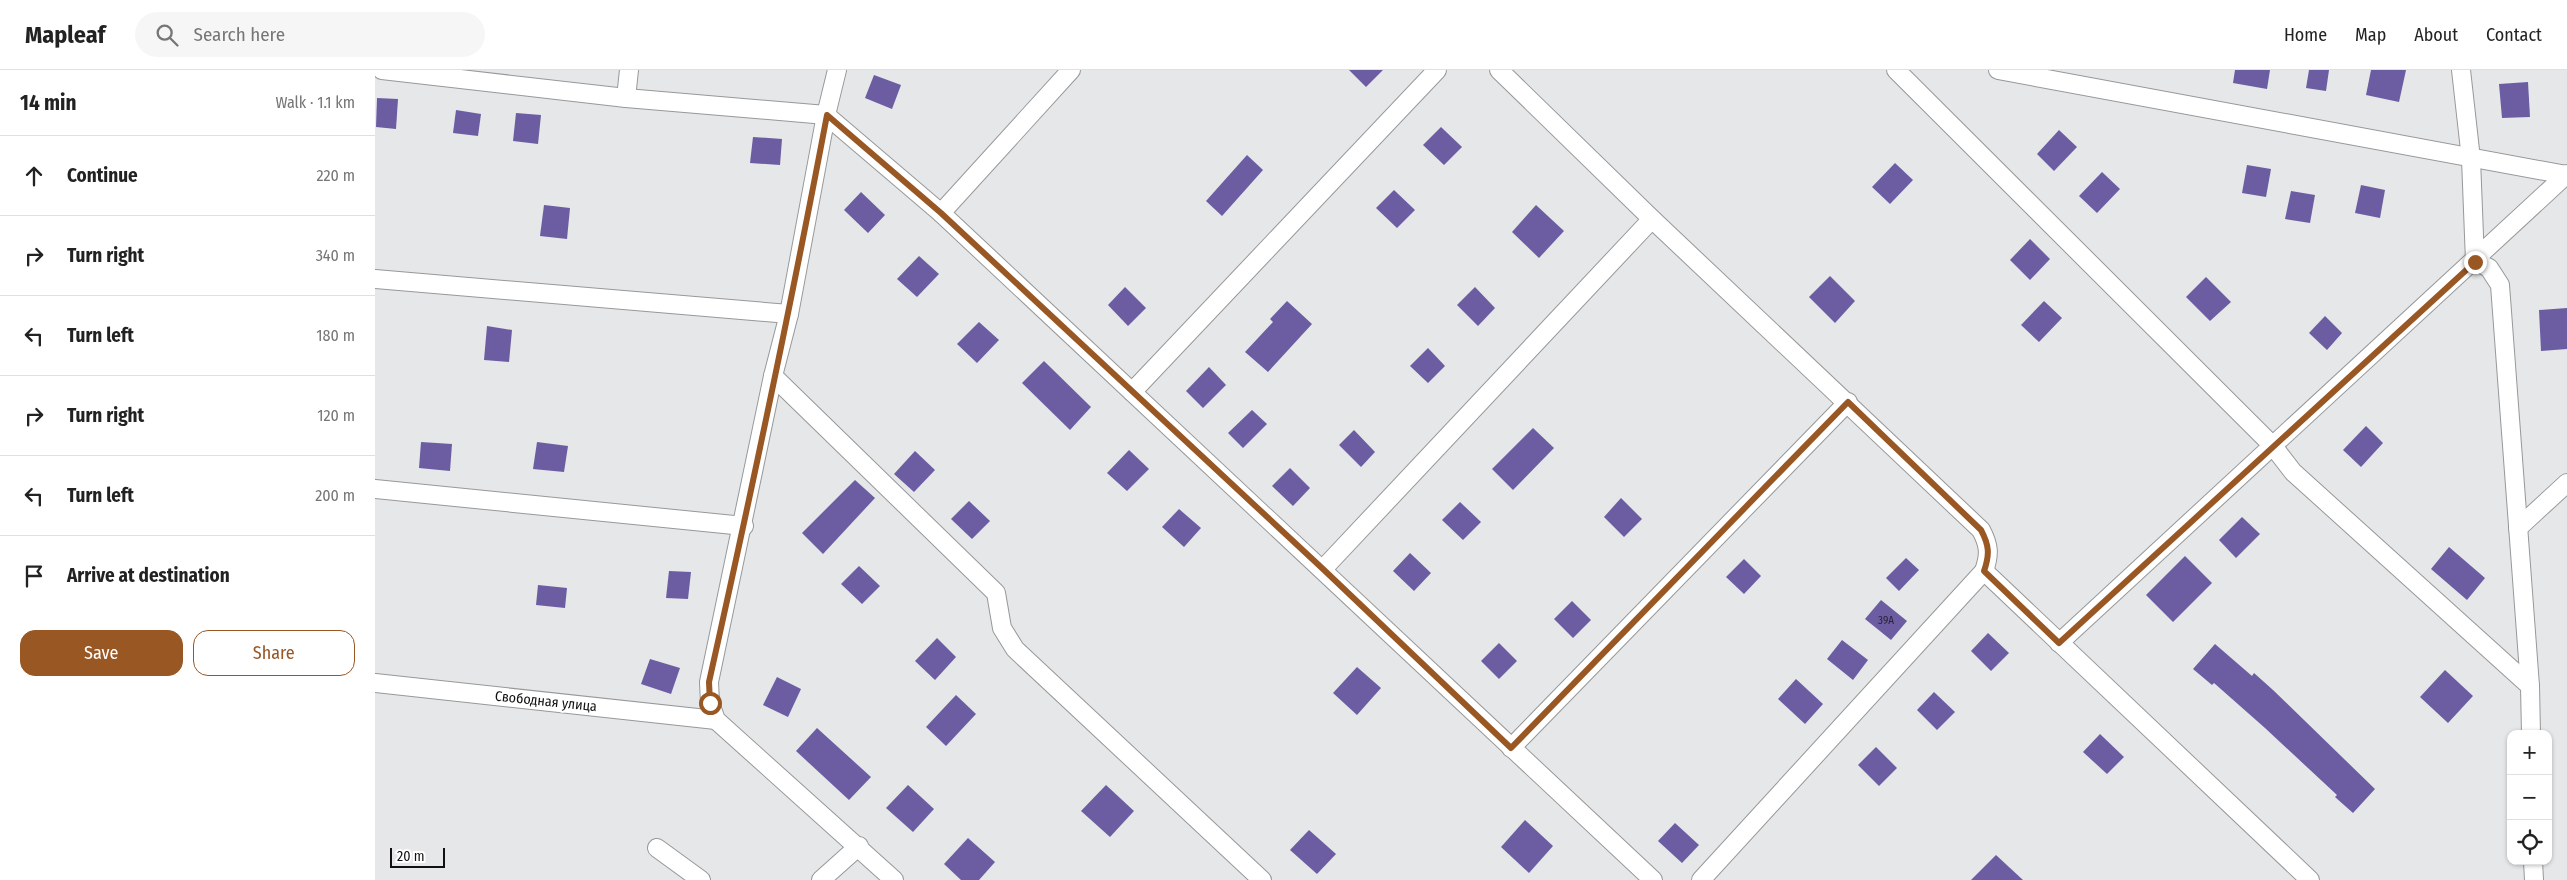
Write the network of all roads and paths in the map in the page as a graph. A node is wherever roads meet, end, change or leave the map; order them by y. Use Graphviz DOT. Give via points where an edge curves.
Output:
graph roads {
  1 [pos="382,70"];
  2 [pos="629,70"];
  3 [pos="837,70"];
  4 [pos="1071,70"];
  5 [pos="1437,70"];
  6 [pos="1499,70"];
  7 [pos="1896,70"];
  8 [pos="1998,70"];
  9 [pos="2461,70"];
  10 [pos="626,98"];
  11 [pos="827,115"];
  12 [pos="2471,159"];
  13 [pos="2566,174"];
  14 [pos="941,213"];
  15 [pos="1652,219"];
  16 [pos="2475,262"];
  17 [pos="375,279"];
  18 [pos="789,314"];
  19 [pos="773,376"];
  20 [pos="1132,392"];
  21 [pos="1848,402"];
  22 [pos="2273,446"];
  23 [pos="2567,483"];
  24 [pos="375,489"];
  25 [pos="744,526"];
  26 [pos="2518,528"];
  27 [pos="1323,569"];
  28 [pos="1984,571"];
  29 [pos="2059,643"];
  30 [pos="375,682"];
  31 [pos="2530,686"];
  32 [pos="717,720"];
  33 [pos="2531,730"];
  34 [pos="1511,748"];
  35 [pos="859,846"];
  36 [pos="657,848"];
  37 [pos="2533,865"];
  38 [pos="701,880"];
  39 [pos="821,880"];
  40 [pos="894,880"];
  41 [pos="1262,880"];
  42 [pos="1653,880"];
  43 [pos="1701,880"];
  44 [pos="2309,880"];
  45 [pos="2533,880"];
  1 -- 10 [label="street"];
  2 -- 10 [label="street"];
  3 -- 11 [label="street"];
  4 -- 14 [label="street"];
  5 -- 20 [label="street"];
  6 -- 15 [label="street"];
  7 -- 22 [label="street"];
  8 -- 12 [label="street"];
  9 -- 12 [label="street"];
  10 -- 11 [label="street"];
  11 -- 14 [label="street"];
  11 -- 18 [label="street"];
  12 -- 13 [label="street"];
  12 -- 16 [label="street"];
  13 -- 16 [label="street"];
  14 -- 20 [label="street"];
  15 -- 21 [label="street"];
  15 -- 27 [label="street"];
  16 -- 22 [label="street"];
  16 -- 26 [label="street" via="2489,268 2500,285"];
  17 -- 18 [label="street"];
  18 -- 19 [label="street"];
  19 -- 25 [label="street"];
  19 -- 41 [label="street" via="996,593 1003,628 1015,650"];
  20 -- 27 [label="street"];
  21 -- 28 [label="street" via="1981,530 1988,544 1989,557"];
  21 -- 34 [label="street"];
  22 -- 29 [label="street"];
  22 -- 31 [label="street" via="2293,472"];
  23 -- 26 [label="street"];
  24 -- 25 [label="street"];
  25 -- 32 [label="street" via="709,682 710,703"];
  26 -- 31 [label="street"];
  27 -- 34 [label="street"];
  28 -- 29 [label="street"];
  28 -- 43 [label="street"];
  29 -- 44 [label="street"];
  30 -- 32 [label="street, Свободная улица"];
  31 -- 33 [label="street"];
  32 -- 35 [label="street"];
  34 -- 42 [label="street"];
  35 -- 39 [label="street"];
  35 -- 40 [label="street"];
  36 -- 38 [label="street"];
  37 -- 45 [label="street"];
}
